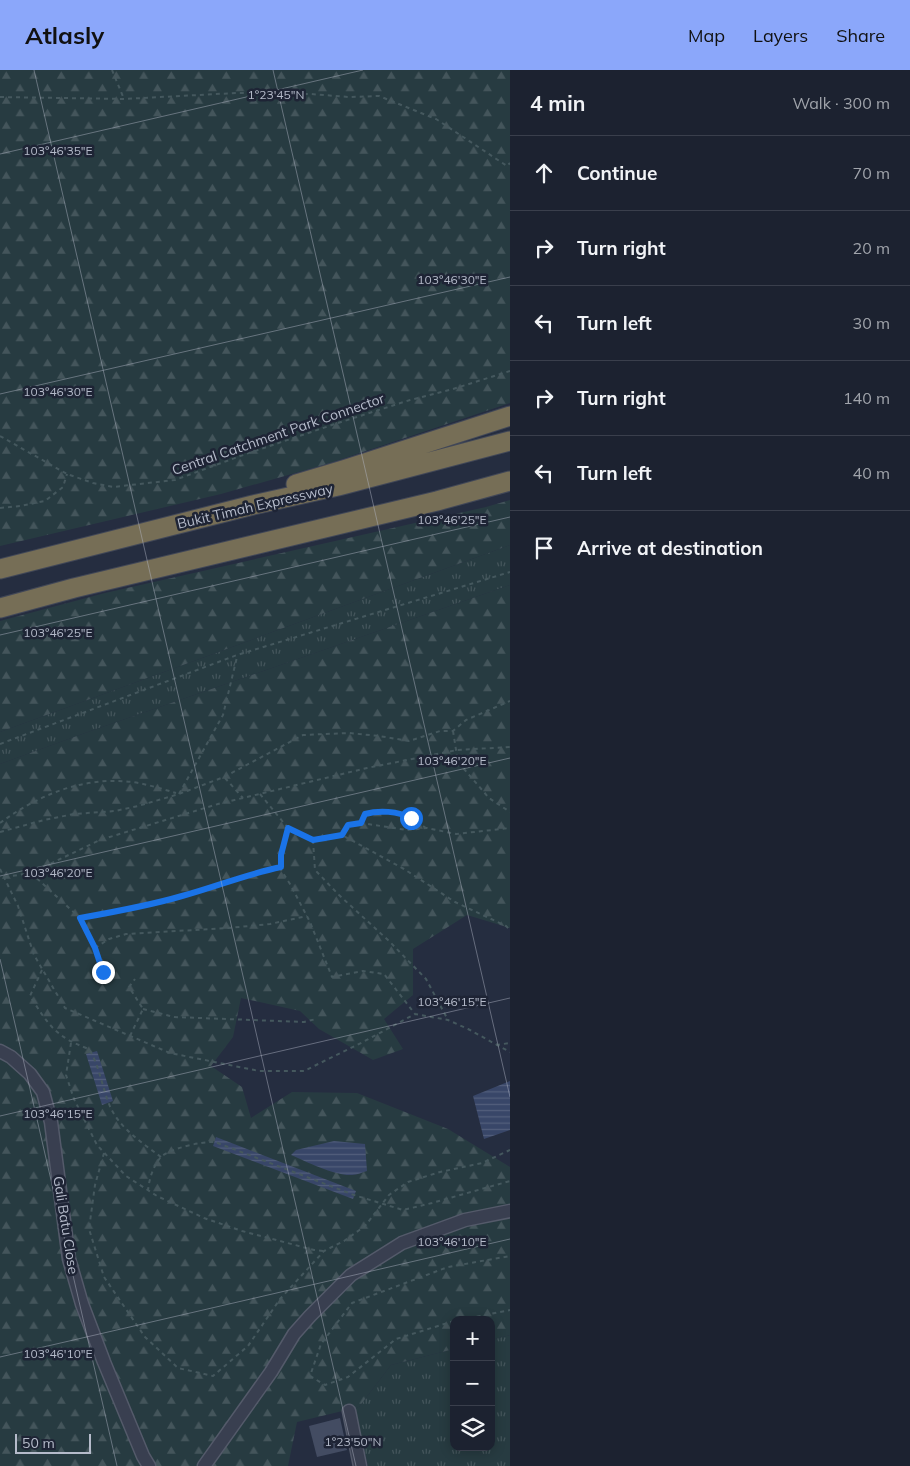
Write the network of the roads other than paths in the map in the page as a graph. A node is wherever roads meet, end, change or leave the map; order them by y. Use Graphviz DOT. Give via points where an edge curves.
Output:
graph roads {
  1 [pos="510,416"];
  2 [pos="510,442"];
  3 [pos="510,481"];
  4 [pos="253,505"];
  5 [pos="0,569"];
  6 [pos="0,608"];
  7 [pos="0,1051"];
  8 [pos="510,1211"];
  9 [pos="349,1411"];
  10 [pos="149,1466"];
  11 [pos="204,1466"];
  12 [pos="360,1466"];
  1 -- 4 [label="highway" via="279,489"];
  2 -- 4 [label="highway, Bukit Timah Expressway"];
  3 -- 6 [label="highway"];
  4 -- 5 [label="highway, Bukit Timah Expressway"];
  7 -- 10 [label="lane, Gali Batu Close" via="30,1074 43,1092 51,1122 69,1259 104,1362"];
  8 -- 11 [label="lane" via="465,1220 402,1243 351,1275 294,1334"];
  9 -- 12 [label="lane"];
}
